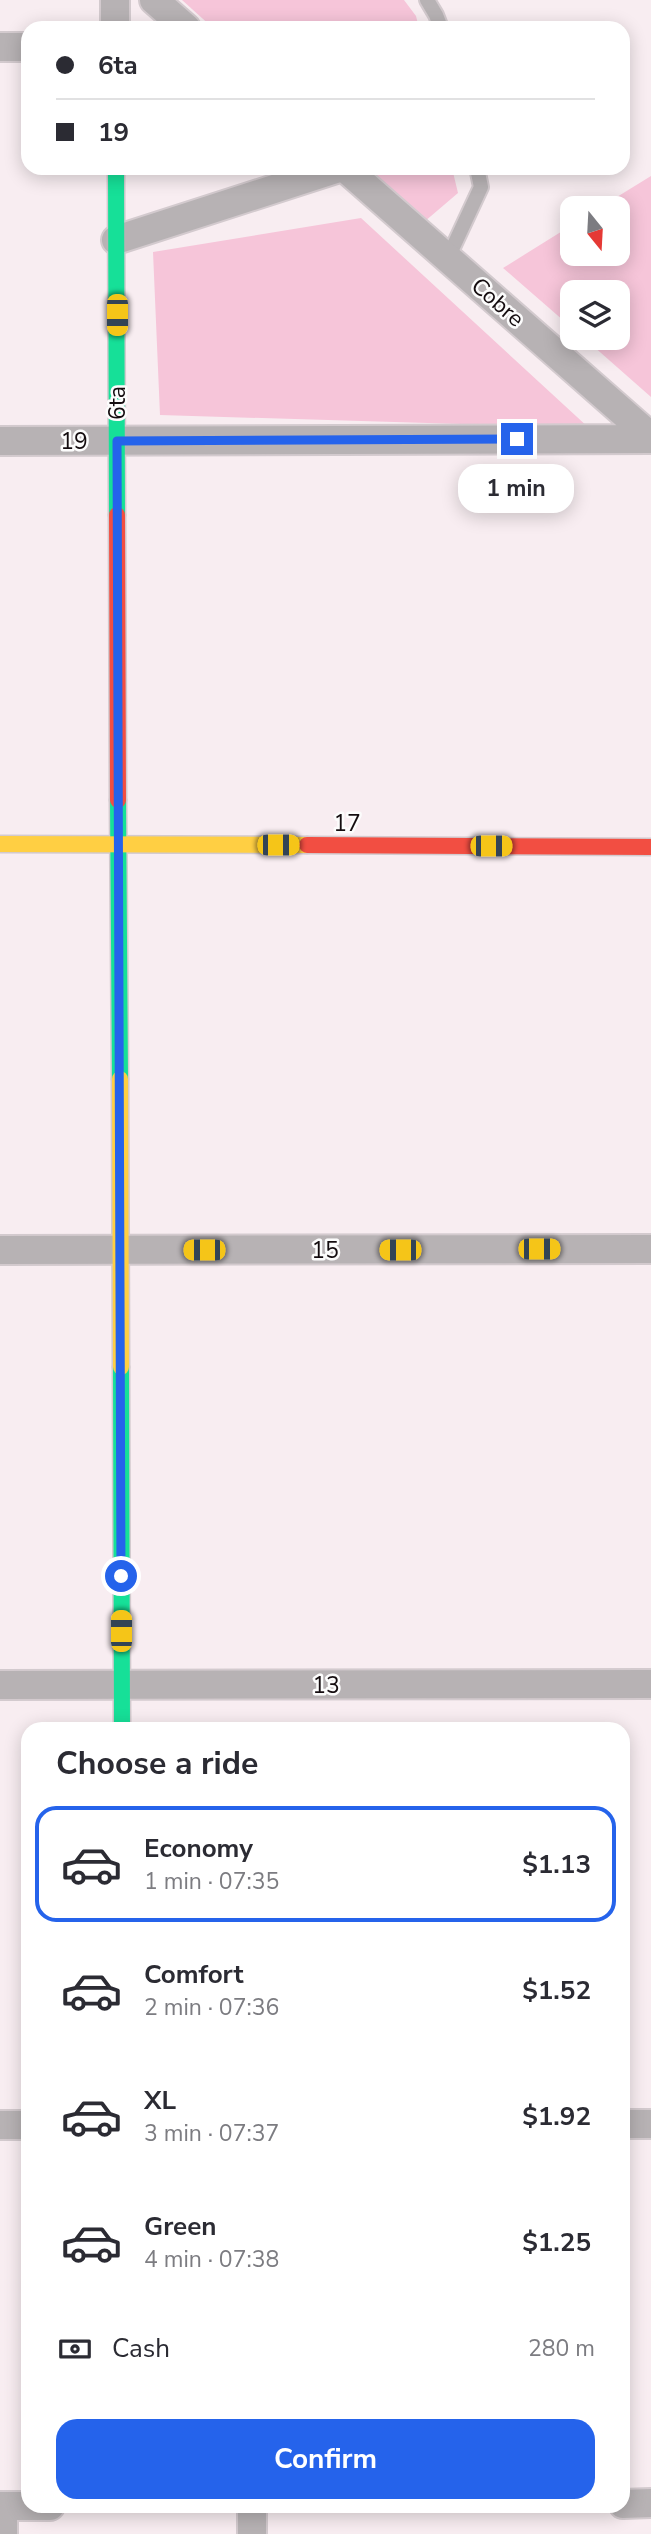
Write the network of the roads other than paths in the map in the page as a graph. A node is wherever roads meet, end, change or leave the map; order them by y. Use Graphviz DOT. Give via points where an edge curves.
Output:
graph roads {
  1 [pos="115,0"];
  2 [pos="154,0"];
  3 [pos="427,0"];
  4 [pos="116,21"];
  5 [pos="178,21"];
  6 [pos="438,21"];
  7 [pos="0,47"];
  8 [pos="21,47"];
  9 [pos="116,175"];
  10 [pos="317,175"];
  11 [pos="353,175"];
  12 [pos="478,175"];
  13 [pos="116,240"];
  14 [pos="448,258"];
  15 [pos="651,438"];
  16 [pos="0,441"];
  17 [pos="117,441"];
  18 [pos="0,844"];
  19 [pos="118,845"];
  20 [pos="651,847"];
  21 [pos="651,1249"];
  22 [pos="0,1250"];
  23 [pos="120,1250"];
  24 [pos="651,1684"];
  25 [pos="0,1685"];
  26 [pos="122,1685"];
  27 [pos="122,1722"];
  28 [pos="630,2124"];
  29 [pos="651,2124"];
  30 [pos="0,2125"];
  31 [pos="21,2125"];
  32 [pos="651,2503"];
  33 [pos="630,2504"];
  34 [pos="2,2506"];
  35 [pos="21,2506"];
  36 [pos="252,2513"];
  37 [pos="3,2534"];
  38 [pos="252,2534"];
  1 -- 4 [label="street"];
  2 -- 5 [label="street"];
  3 -- 6 [label="lane"];
  7 -- 8 [label="street"];
  9 -- 13 [label="street, 6ta"];
  10 -- 13 [label="street"];
  11 -- 14 [label="street, Cobre"];
  12 -- 14 [label="lane" via="481,187"];
  13 -- 17 [label="street, 6ta"];
  14 -- 15 [label="street, Cobre"];
  15 -- 17 [label="street, 19"];
  16 -- 17 [label="street, 19"];
  17 -- 19 [label="street, 6ta"];
  18 -- 19 [label="street, 17"];
  19 -- 20 [label="street, 17"];
  19 -- 23 [label="street, 6ta"];
  21 -- 23 [label="street, 15"];
  22 -- 23 [label="street, 15"];
  23 -- 26 [label="street, 6ta"];
  24 -- 26 [label="street, 13"];
  25 -- 26 [label="street, 13"];
  26 -- 27 [label="street, 6ta"];
  28 -- 29 [label="street"];
  30 -- 31 [label="street"];
  32 -- 33 [label="street"];
  34 -- 35 [label="street"];
  34 -- 37 [label="street"];
  36 -- 38 [label="street"];
}
